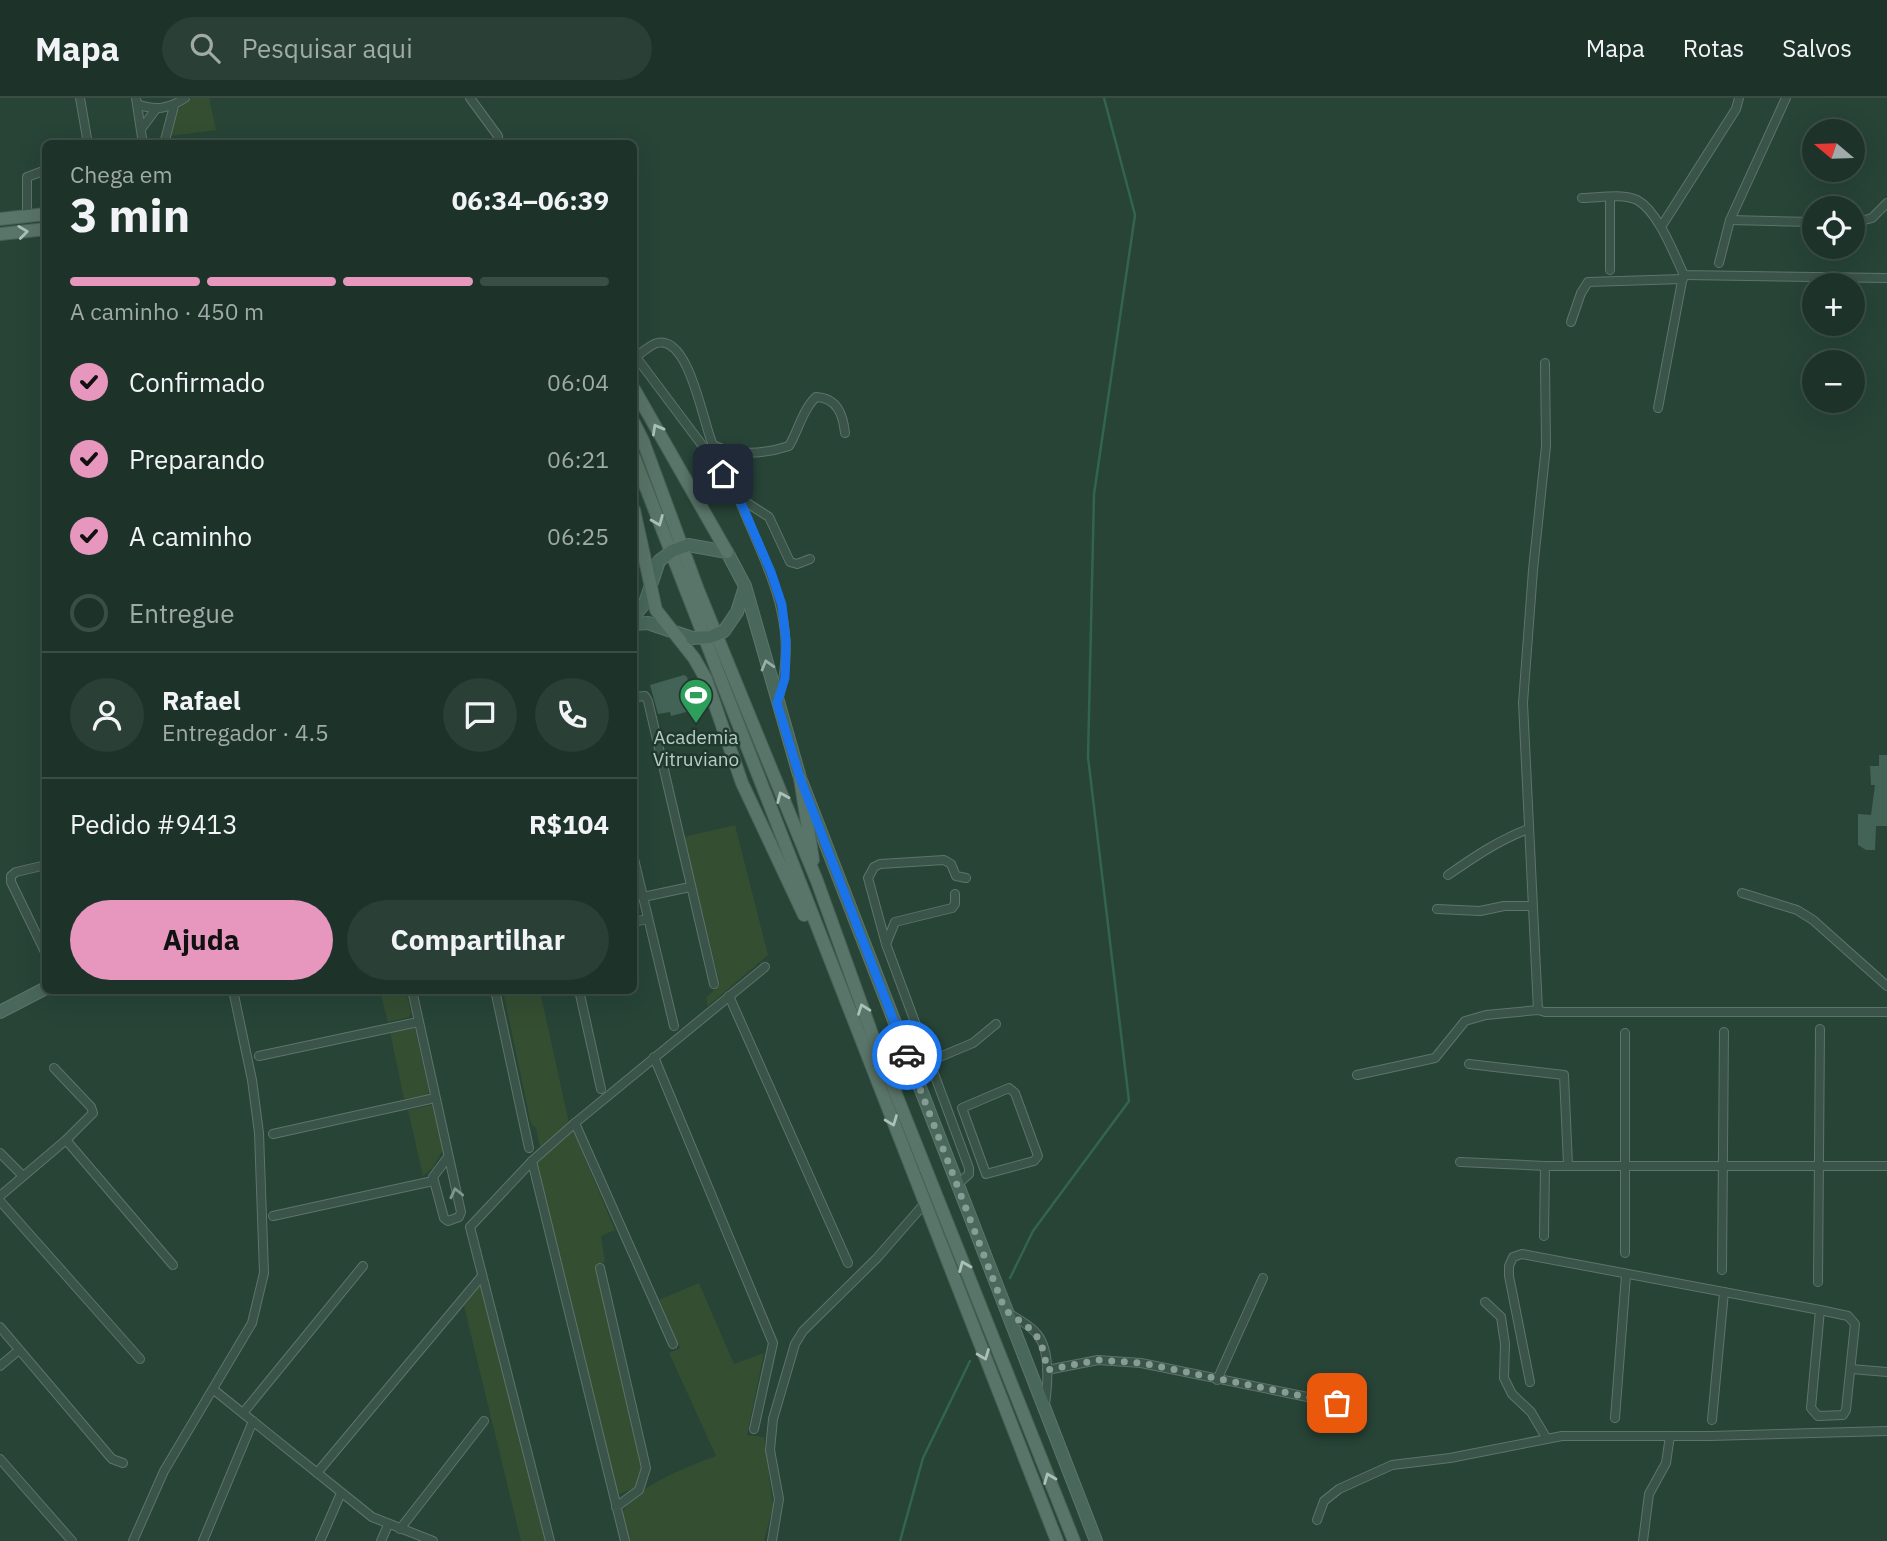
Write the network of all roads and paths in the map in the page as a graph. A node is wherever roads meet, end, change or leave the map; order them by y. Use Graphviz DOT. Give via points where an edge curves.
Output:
graph roads {
  1 [pos="79,98"];
  2 [pos="185,98"];
  3 [pos="470,98"];
  4 [pos="1739,98"];
  5 [pos="1786,98"];
  6 [pos="136,101"];
  7 [pos="174,106"];
  8 [pos="156,109"];
  9 [pos="141,129"];
  10 [pos="87,140"];
  11 [pos="142,140"];
  12 [pos="165,140"];
  13 [pos="498,140"];
  14 [pos="42,171"];
  15 [pos="1582,198"];
  16 [pos="1610,198"];
  17 [pos="1887,203"];
  18 [pos="42,214"];
  19 [pos="27,216"];
  20 [pos="0,219"];
  21 [pos="1730,220"];
  22 [pos="1865,220"];
  23 [pos="1802,222"];
  24 [pos="1661,227"];
  25 [pos="42,229"];
  26 [pos="0,234"];
  27 [pos="1719,263"];
  28 [pos="1610,270"];
  29 [pos="1683,277"];
  30 [pos="1887,278"];
  31 [pos="1571,322"];
  32 [pos="637,357"];
  33 [pos="637,361"];
  34 [pos="1545,363"];
  35 [pos="637,394"];
  36 [pos="1658,408"];
  37 [pos="637,429"];
  38 [pos="845,433"];
  39 [pos="637,465"];
  40 [pos="735,489"];
  41 [pos="637,525"];
  42 [pos="727,552"];
  43 [pos="810,559"];
  44 [pos="745,586"];
  45 [pos="650,589"];
  46 [pos="637,612"];
  47 [pos="637,624"];
  48 [pos="671,631"];
  49 [pos="637,697"];
  50 [pos="777,703"];
  51 [pos="800,778"];
  52 [pos="1528,829"];
  53 [pos="42,866"];
  54 [pos="637,872"];
  55 [pos="1448,875"];
  56 [pos="966,878"];
  57 [pos="817,881"];
  58 [pos="690,887"];
  59 [pos="1742,893"];
  60 [pos="955,894"];
  61 [pos="643,897"];
  62 [pos="1532,906"];
  63 [pos="1437,909"];
  64 [pos="647,919"];
  65 [pos="637,921"];
  66 [pos="886,944"];
  67 [pos="42,946"];
  68 [pos="765,967"];
  69 [pos="714,984"];
  70 [pos="1887,986"];
  71 [pos="42,990"];
  72 [pos="234,994"];
  73 [pos="413,994"];
  74 [pos="496,994"];
  75 [pos="580,994"];
  76 [pos="842,994"];
  77 [pos="729,996"];
  78 [pos="1538,1010"];
  79 [pos="0,1012"];
  80 [pos="1887,1012"];
  81 [pos="418,1022"];
  82 [pos="996,1024"];
  83 [pos="674,1026"];
  84 [pos="1820,1029"];
  85 [pos="1724,1032"];
  86 [pos="1625,1033"];
  87 [pos="259,1056"];
  88 [pos="654,1057"];
  89 [pos="930,1061"];
  90 [pos="1469,1064"];
  91 [pos="54,1068"];
  92 [pos="1357,1075"];
  93 [pos="601,1089"];
  94 [pos="435,1098"];
  95 [pos="575,1123"];
  96 [pos="272,1134"];
  97 [pos="66,1140"];
  98 [pos="973,1143"];
  99 [pos="962,1147"];
  100 [pos="529,1148"];
  101 [pos="0,1153"];
  102 [pos="448,1157"];
  103 [pos="533,1161"];
  104 [pos="1460,1162"];
  105 [pos="1624,1164"];
  106 [pos="1568,1165"];
  107 [pos="1545,1166"];
  108 [pos="1724,1166"];
  109 [pos="1818,1166"];
  110 [pos="1887,1166"];
  111 [pos="22,1175"];
  112 [pos="433,1181"];
  113 [pos="957,1185"];
  114 [pos="0,1199"];
  115 [pos="925,1203"];
  116 [pos="273,1216"];
  117 [pos="1544,1236"];
  118 [pos="1625,1253"];
  119 [pos="848,1263"];
  120 [pos="173,1265"];
  121 [pos="363,1266"];
  122 [pos="600,1268"];
  123 [pos="1722,1269"];
  124 [pos="1626,1275"];
  125 [pos="482,1276"];
  126 [pos="1263,1278"];
  127 [pos="1818,1282"];
  128 [pos="1724,1292"];
  129 [pos="1485,1302"];
  130 [pos="1005,1310"];
  131 [pos="1821,1310"];
  132 [pos="0,1327"];
  133 [pos="673,1345"];
  134 [pos="19,1350"];
  135 [pos="140,1359"];
  136 [pos="0,1366"];
  137 [pos="1851,1369"];
  138 [pos="1047,1370"];
  139 [pos="1887,1372"];
  140 [pos="1217,1380"];
  141 [pos="1530,1382"];
  142 [pos="214,1390"];
  143 [pos="1337,1403"];
  144 [pos="1044,1407"];
  145 [pos="243,1413"];
  146 [pos="1615,1418"];
  147 [pos="1712,1420"];
  148 [pos="253,1421"];
  149 [pos="484,1421"];
  150 [pos="754,1429"];
  151 [pos="1887,1431"];
  152 [pos="1670,1436"];
  153 [pos="1547,1439"];
  154 [pos="0,1459"];
  155 [pos="123,1463"];
  156 [pos="317,1473"];
  157 [pos="341,1493"];
  158 [pos="617,1507"];
  159 [pos="1318,1520"];
  160 [pos="388,1525"];
  161 [pos="400,1529"];
  162 [pos="72,1541"];
  163 [pos="133,1541"];
  164 [pos="203,1541"];
  165 [pos="320,1541"];
  166 [pos="381,1541"];
  167 [pos="433,1541"];
  168 [pos="550,1541"];
  169 [pos="625,1541"];
  170 [pos="772,1541"];
  171 [pos="1057,1541"];
  172 [pos="1074,1541"];
  173 [pos="1096,1541"];
  174 [pos="1643,1541"];
  1 -- 10 [label="street"];
  2 -- 7 [label="street"];
  3 -- 13 [label="street"];
  4 -- 24 [label="street"];
  5 -- 21 [label="street"];
  6 -- 8 [label="street"];
  6 -- 9 [label="street"];
  7 -- 8 [label="street"];
  7 -- 12 [label="street"];
  8 -- 9 [label="street"];
  9 -- 11 [label="street"];
  14 -- 19 [label="street" via="27,177"];
  15 -- 16 [label="street"];
  16 -- 24 [label="street" via="1635,199"];
  16 -- 28 [label="street"];
  17 -- 22 [label="street"];
  18 -- 19 [label="main road"];
  19 -- 20 [label="main road"];
  21 -- 23 [label="street"];
  21 -- 27 [label="street"];
  24 -- 29 [label="street"];
  26 -- 25 [label="main road, one-way"];
  29 -- 30 [label="street"];
  29 -- 31 [label="street" via="1588,282"];
  29 -- 36 [label="street"];
  32 -- 38 [label="street" via="658,343 684,356 706,430 713,445 722,450 764,452 789,446 808,404 816,397 834,403 843,416"];
  33 -- 40 [label="street"];
  34 -- 52 [label="street" via="1546,446 1523,703"];
  42 -- 35 [label="main road, one-way"];
  57 -- 37 [label="main road, one-way"];
  39 -- 76 [label="main road, one-way"];
  40 -- 43 [label="street" via="744,501 769,517 790,562"];
  40 -- 50 [label="street" via="782,605 785,678"];
  41 -- 45 [label="main road"];
  42 -- 44 [label="street"];
  42 -- 45 [label="street, bridge" via="688,545 672,551 659,561"];
  44 -- 48 [label="street, bridge" via="737,612 723,631 692,638"];
  50 -- 44 [label="street, one-way"];
  45 -- 46 [label="street"];
  45 -- 48 [label="main road" via="656,610"];
  47 -- 48 [label="street"];
  48 -- 76 [label="main road" via="706,679 742,783"];
  49 -- 58 [label="street" via="645,696 648,701"];
  50 -- 51 [label="street"];
  51 -- 57 [label="main road"];
  51 -- 113 [label="street"];
  52 -- 55 [label="street" via="1489,847"];
  52 -- 62 [label="street"];
  53 -- 67 [label="street" via="16,872 11,882"];
  54 -- 61 [label="street"];
  56 -- 66 [label="street" via="956,876 944,860 874,867 868,886"];
  172 -- 57 [label="main road, one-way" via="872,1034"];
  58 -- 61 [label="street"];
  58 -- 69 [label="street"];
  59 -- 70 [label="street" via="1814,920"];
  60 -- 66 [label="street" via="952,908 895,922"];
  61 -- 64 [label="street"];
  62 -- 63 [label="street"];
  62 -- 78 [label="street"];
  64 -- 65 [label="street"];
  64 -- 83 [label="street"];
  66 -- 89 [label="street"];
  68 -- 77 [label="street"];
  71 -- 79 [label="street"];
  72 -- 142 [label="street" via="259,1133 264,1273 253,1323"];
  73 -- 81 [label="street"];
  74 -- 100 [label="street"];
  75 -- 93 [label="street"];
  76 -- 115 [label="main road, one-way"];
  77 -- 88 [label="street"];
  77 -- 119 [label="street"];
  78 -- 80 [label="street"];
  78 -- 92 [label="street" via="1465,1021 1435,1058"];
  81 -- 87 [label="street"];
  81 -- 94 [label="street"];
  82 -- 89 [label="street" via="972,1043"];
  84 -- 109 [label="street"];
  85 -- 108 [label="street"];
  86 -- 105 [label="street"];
  88 -- 95 [label="street"];
  88 -- 150 [label="street" via="773,1343"];
  89 -- 99 [label="street"];
  90 -- 106 [label="street" via="1564,1075"];
  91 -- 97 [label="street" via="93,1113"];
  94 -- 96 [label="street"];
  94 -- 102 [label="street"];
  95 -- 103 [label="street"];
  95 -- 133 [label="street"];
  97 -- 111 [label="street"];
  97 -- 120 [label="street"];
  98 -- 98 [label="street" via="962,1108 1009,1088 1015,1093 1038,1156 986,1174"];
  98 -- 99 [label="street"];
  99 -- 113 [label="street" via="970,1168"];
  101 -- 111 [label="street"];
  102 -- 112 [label="street"];
  112 -- 102 [label="street, one-way" via="444,1218 459,1217"];
  103 -- 125 [label="street" via="470,1227"];
  103 -- 158 [label="street"];
  104 -- 107 [label="street"];
  105 -- 106 [label="street"];
  105 -- 108 [label="street"];
  105 -- 118 [label="street"];
  106 -- 107 [label="street"];
  107 -- 117 [label="street"];
  108 -- 109 [label="street"];
  108 -- 123 [label="street"];
  109 -- 110 [label="street"];
  109 -- 127 [label="street"];
  111 -- 114 [label="street"];
  112 -- 116 [label="street"];
  113 -- 130 [label="street"];
  114 -- 135 [label="street"];
  115 -- 170 [label="street" via="795,1344 773,1419 770,1450 779,1499"];
  115 -- 171 [label="main road, one-way"];
  121 -- 145 [label="street"];
  122 -- 158 [label="street" via="646,1468 639,1490"];
  124 -- 128 [label="street"];
  124 -- 141 [label="street" via="1531,1255 1513,1257 1509,1276"];
  124 -- 146 [label="street"];
  125 -- 156 [label="street"];
  125 -- 168 [label="street"];
  126 -- 140 [label="street"];
  128 -- 131 [label="street"];
  128 -- 147 [label="street"];
  129 -- 153 [label="street" via="1502,1317 1504,1378"];
  130 -- 138 [label="street" via="1038,1335"];
  130 -- 144 [label="street"];
  131 -- 137 [label="street" via="1853,1319"];
  131 -- 137 [label="street" via="1813,1414 1843,1415"];
  132 -- 134 [label="street"];
  134 -- 136 [label="street"];
  134 -- 155 [label="street" via="112,1459"];
  137 -- 139 [label="street"];
  138 -- 140 [label="street" via="1118,1360"];
  138 -- 144 [label="street"];
  140 -- 143 [label="street"];
  142 -- 145 [label="street"];
  142 -- 163 [label="street" via="164,1471"];
  144 -- 173 [label="street"];
  145 -- 148 [label="street"];
  148 -- 156 [label="street"];
  148 -- 164 [label="street"];
  149 -- 161 [label="street"];
  151 -- 152 [label="street"];
  152 -- 153 [label="street"];
  152 -- 174 [label="street" via="1666,1463 1649,1494"];
  153 -- 159 [label="street" via="1392,1465 1339,1489 1324,1501"];
  154 -- 162 [label="street"];
  156 -- 157 [label="street"];
  157 -- 160 [label="street"];
  157 -- 165 [label="street"];
  158 -- 169 [label="street"];
  160 -- 161 [label="street"];
  160 -- 166 [label="street"];
  161 -- 167 [label="street"];
}
